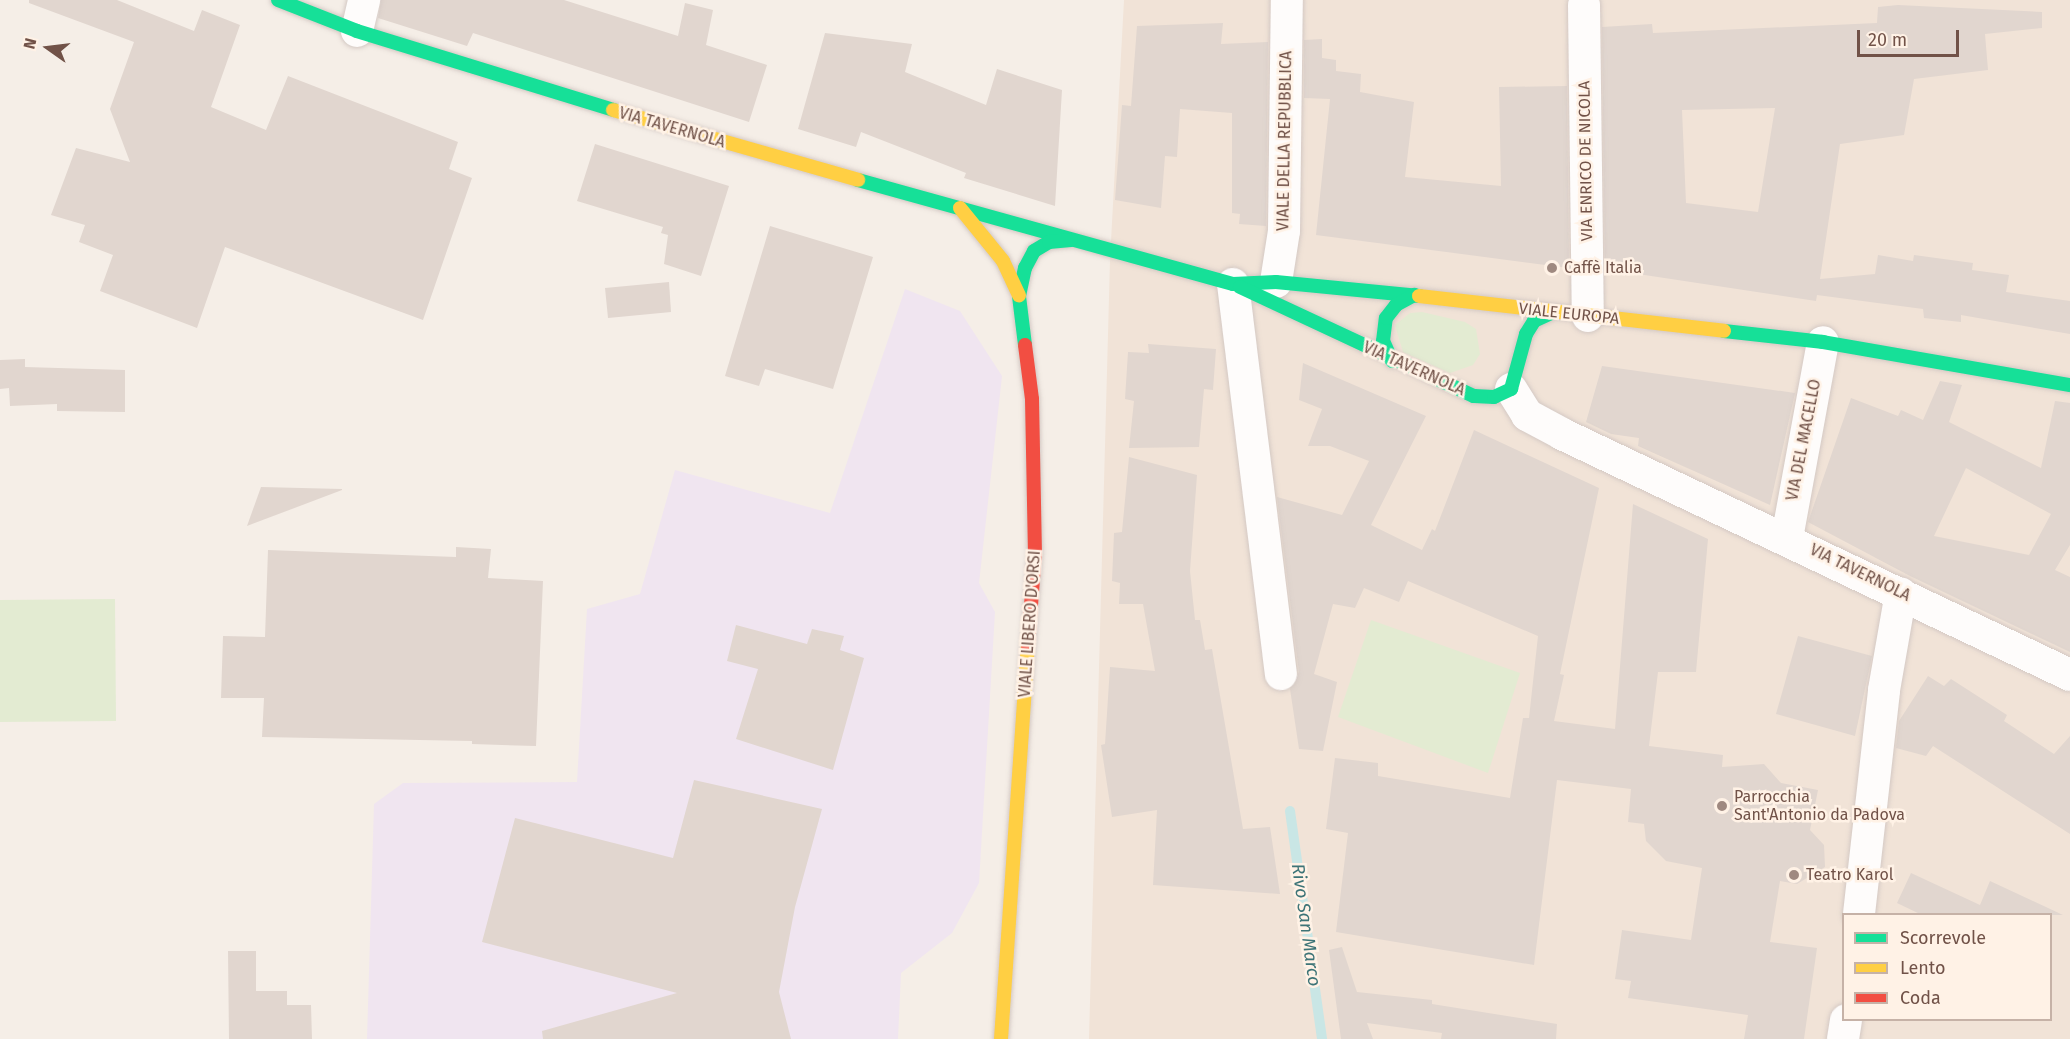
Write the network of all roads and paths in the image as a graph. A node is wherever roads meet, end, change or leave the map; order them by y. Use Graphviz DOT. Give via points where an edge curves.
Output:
graph roads {
  1 [pos="278,0"];
  2 [pos="364,0"];
  3 [pos="1287,0"];
  4 [pos="1584,5"];
  5 [pos="357,31"];
  6 [pos="960,208"];
  7 [pos="1071,240"];
  8 [pos="1276,282"];
  9 [pos="1233,284"];
  10 [pos="1414,295"];
  11 [pos="1019,296"];
  12 [pos="1501,306"];
  13 [pos="1553,312"];
  14 [pos="1588,316"];
  15 [pos="1526,334"];
  16 [pos="1823,342"];
  17 [pos="1392,361"];
  18 [pos="2070,385"];
  19 [pos="1511,389"];
  20 [pos="1787,538"];
  21 [pos="1901,593"];
  22 [pos="1281,674"];
  23 [pos="2070,675"];
  24 [pos="1859,913"];
  25 [pos="1846,1021"];
  26 [pos="1001,1039"];
  27 [pos="1843,1039"];
  1 -- 5 [label="main road, VIA TAVERNOLA"];
  2 -- 5 [label="street"];
  3 -- 8 [label="street, VIALE DELLA REPUBBLICA" via="1284,231"];
  4 -- 14 [label="street, VIA ENRICO DE NICOLA"];
  5 -- 6 [label="main road, VIA TAVERNOLA" via="673,129"];
  6 -- 7 [label="main road, VIA TAVERNOLA"];
  6 -- 11 [label="main road" via="1003,261"];
  7 -- 9 [label="main road, VIALE EUROPA"];
  7 -- 11 [label="main road, VIALE LIBERO D'ORSI" via="1049,242 1034,251 1025,268"];
  8 -- 9 [label="main road, VIALE EUROPA"];
  8 -- 10 [label="main road, VIALE EUROPA"];
  9 -- 17 [label="main road, VIA TAVERNOLA"];
  9 -- 22 [label="street"];
  10 -- 12 [label="main road, VIALE EUROPA"];
  10 -- 17 [label="main road" via="1396,305 1386,318 1383,341"];
  11 -- 26 [label="main road, VIALE LIBERO D'ORSI" via="1032,399 1035,552"];
  12 -- 13 [label="main road, VIALE EUROPA"];
  12 -- 15 [label="main road" via="1521,321"];
  13 -- 14 [label="main road, VIALE EUROPA"];
  13 -- 15 [label="main road" via="1534,321"];
  14 -- 16 [label="main road, VIALE EUROPA"];
  15 -- 19 [label="main road"];
  16 -- 18 [label="main road, VIALE EUROPA"];
  16 -- 20 [label="street, VIA DEL MACELLO"];
  17 -- 19 [label="main road, VIA TAVERNOLA" via="1474,396 1494,397"];
  19 -- 20 [label="street, VIA TAVERNOLA" via="1527,415 1562,434"];
  20 -- 21 [label="street, VIA TAVERNOLA"];
  21 -- 23 [label="street, VIA TAVERNOLA"];
  21 -- 24 [label="street" via="1884,690"];
  25 -- 27 [label="street"];
}
